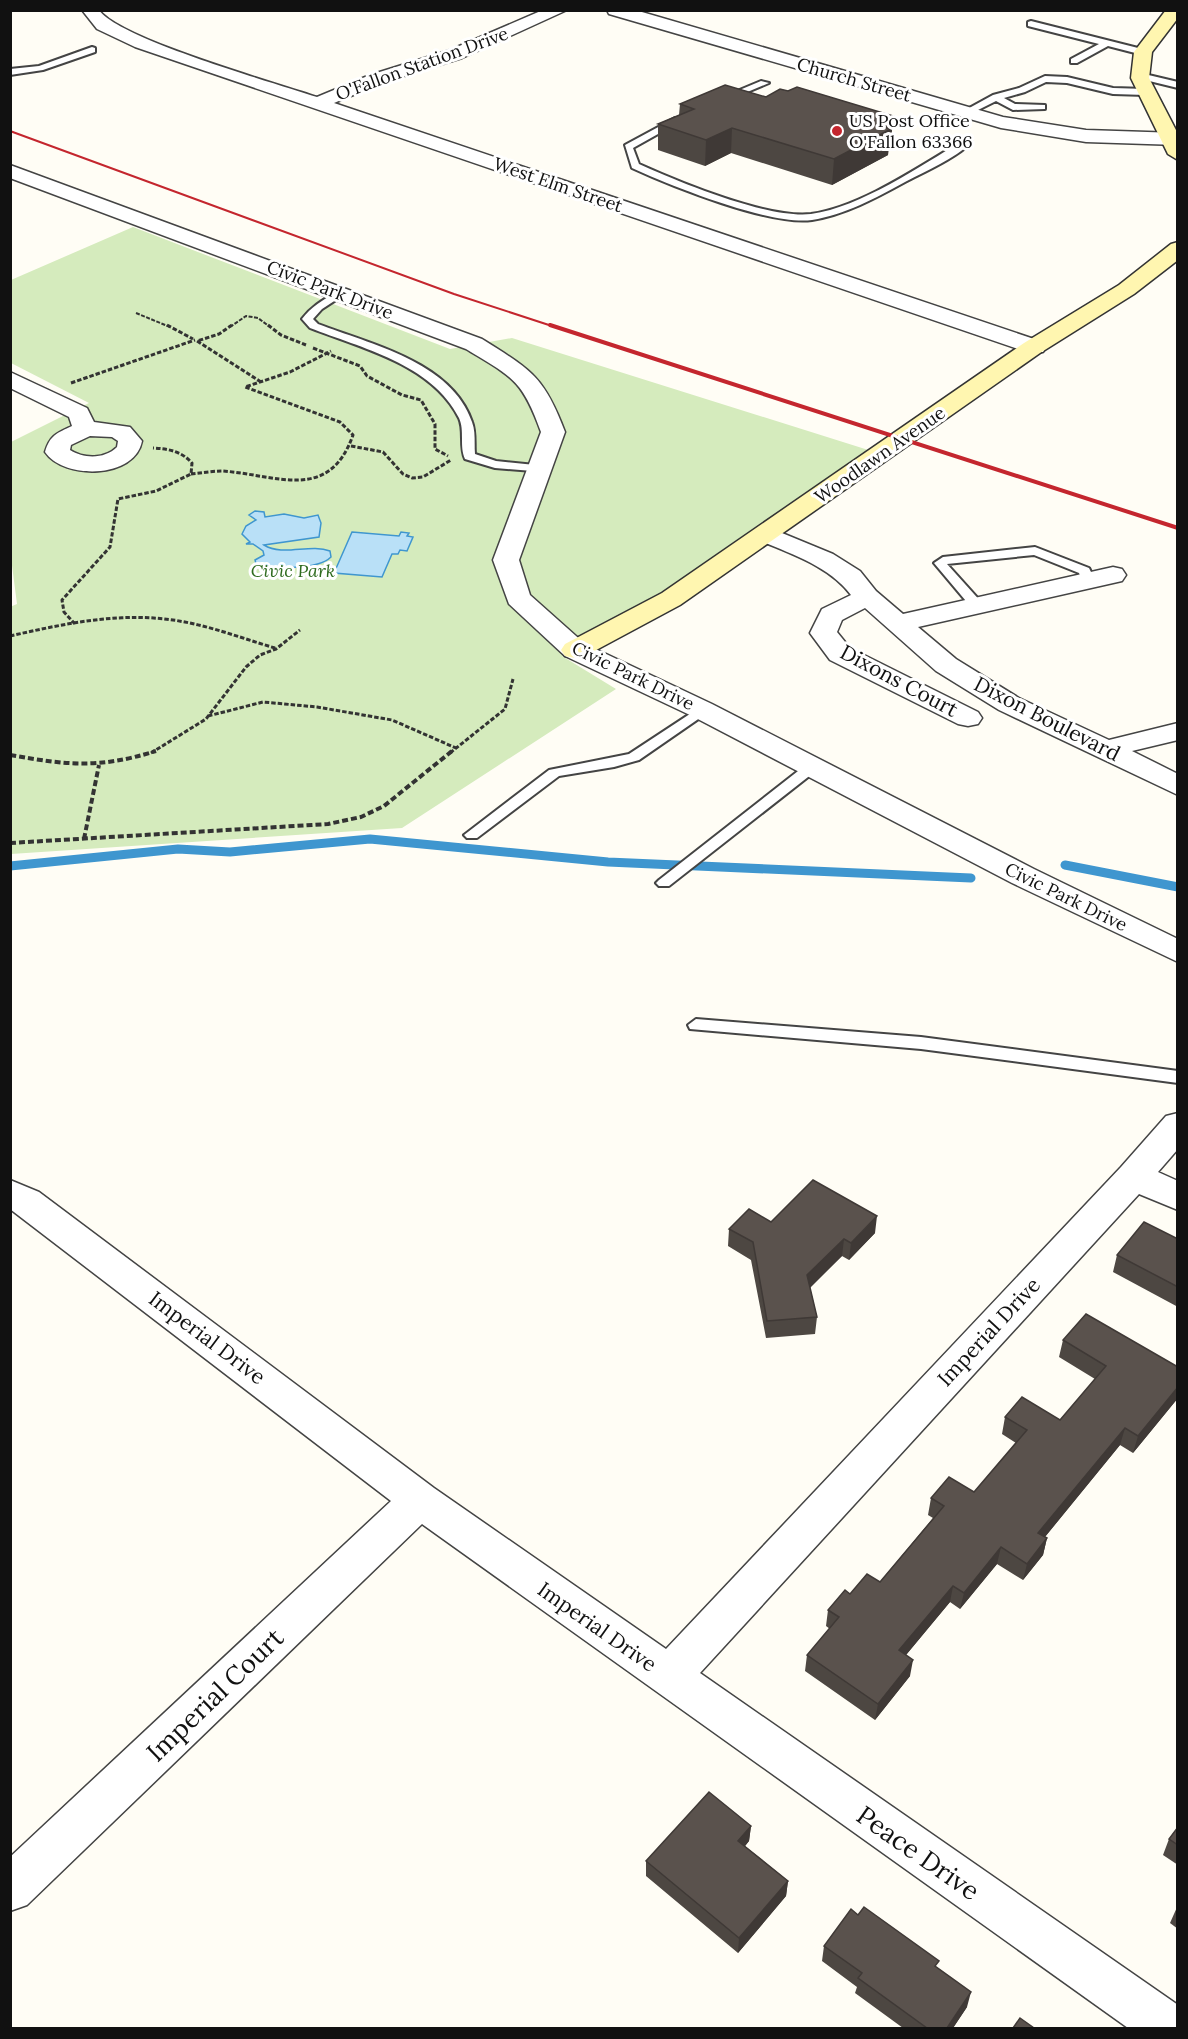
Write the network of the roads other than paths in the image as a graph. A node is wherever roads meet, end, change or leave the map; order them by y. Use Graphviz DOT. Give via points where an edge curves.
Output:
graph roads {
  1 [pos="90,10"];
  2 [pos="559,10"];
  3 [pos="615,10"];
  4 [pos="669,10"];
  5 [pos="1175,10"];
  6 [pos="647,20"];
  7 [pos="1031,24"];
  8 [pos="1105,44"];
  9 [pos="92,50"];
  10 [pos="1143,52"];
  11 [pos="1074,61"];
  12 [pos="10,72"];
  13 [pos="1175,82"];
  14 [pos="764,83"];
  15 [pos="1143,84"];
  16 [pos="996,97"];
  17 [pos="318,103"];
  18 [pos="710,104"];
  19 [pos="1013,107"];
  20 [pos="1042,107"];
  21 [pos="692,113"];
  22 [pos="974,114"];
  23 [pos="967,142"];
  24 [pos="1174,144"];
  25 [pos="10,171"];
  26 [pos="1178,248"];
  27 [pos="340,294"];
  28 [pos="1035,347"];
  29 [pos="10,379"];
  30 [pos="85,429"];
  31 [pos="541,469"];
  32 [pos="765,534"];
  33 [pos="741,549"];
  34 [pos="1101,578"];
  35 [pos="867,597"];
  36 [pos="976,604"];
  37 [pos="900,623"];
  38 [pos="575,650"];
  39 [pos="702,710"];
  40 [pos="968,718"];
  41 [pos="1178,730"];
  42 [pos="1106,748"];
  43 [pos="812,767"];
  44 [pos="1178,786"];
  45 [pos="472,835"];
  46 [pos="664,883"];
  47 [pos="1178,952"];
  48 [pos="696,1024"];
  49 [pos="1178,1077"];
  50 [pos="1178,1125"];
  51 [pos="1134,1176"];
  52 [pos="10,1193"];
  53 [pos="1178,1197"];
  54 [pos="420,1500"];
  55 [pos="668,1677"];
  56 [pos="10,1889"];
  57 [pos="1169,2028"];
  1 -- 17 [label="street, West Elm Street" via="96,21 114,32"];
  2 -- 17 [label="street, O'Fallon Station Drive" via="456,54 376,79"];
  3 -- 6 [label="street, Church Street"];
  4 -- 6 [label="street"];
  5 -- 10 [label="street"];
  6 -- 22 [label="street, Church Street"];
  7 -- 8 [label="lane"];
  8 -- 10 [label="lane"];
  8 -- 11 [label="lane"];
  9 -- 12 [label="lane" via="40,68"];
  10 -- 15 [label="street"];
  13 -- 15 [label="lane"];
  14 -- 18 [label="lane"];
  15 -- 16 [label="lane" via="1113,91 1045,79"];
  15 -- 24 [label="street"];
  16 -- 19 [label="lane"];
  16 -- 22 [label="lane"];
  17 -- 28 [label="street, West Elm Street"];
  19 -- 20 [label="lane"];
  19 -- 22 [label="lane"];
  21 -- 23 [label="lane" via="628,147 635,166 661,178 798,218 831,213 899,181"];
  22 -- 24 [label="street, Church Street" via="1086,136"];
  25 -- 27 [label="street, Civic Park Drive"];
  26 -- 28 [label="street, Woodlawn Avenue" via="1143,278"];
  27 -- 31 [label="street, Civic Park Drive" via="474,345 521,373 541,399 553,432"];
  27 -- 31 [label="lane" via="307,319 314,326 431,376 454,397 467,421 469,456 478,461"];
  28 -- 32 [label="street, Woodlawn Avenue"];
  29 -- 30 [label="street" via="79,413"];
  30 -- 30 [label="street" via="120,432 127,436 129,448 103,462 78,463 61,457 57,452 60,441"];
  31 -- 38 [label="street, Civic Park Drive" via="506,560 518,598"];
  32 -- 33 [label="street, Woodlawn Avenue"];
  32 -- 35 [label="street, Dixon Boulevard" via="824,559 851,577"];
  33 -- 35 [label="street, Dixon Boulevard" via="826,585"];
  33 -- 38 [label="street, Woodlawn Avenue" via="671,599"];
  34 -- 36 [label="street"];
  34 -- 36 [label="lane" via="1035,551 940,563"];
  35 -- 37 [label="street, Dixon Boulevard"];
  35 -- 40 [label="street, Dixons Court" via="831,615 823,633 840,654"];
  36 -- 37 [label="street"];
  37 -- 42 [label="street, Dixon Boulevard" via="946,665 1000,698"];
  38 -- 39 [label="street, Civic Park Drive"];
  39 -- 43 [label="street, Civic Park Drive"];
  39 -- 45 [label="lane" via="634,757 554,773"];
  41 -- 42 [label="street"];
  42 -- 44 [label="street, Dixon Boulevard"];
  43 -- 46 [label="lane"];
  43 -- 47 [label="street, Civic Park Drive"];
  48 -- 49 [label="lane" via="921,1043"];
  50 -- 51 [label="street, Imperial Drive"];
  51 -- 53 [label="street"];
  51 -- 55 [label="street, Imperial Drive"];
  52 -- 54 [label="street, Imperial Drive" via="27,1201"];
  54 -- 55 [label="street, Imperial Drive"];
  54 -- 56 [label="street, Imperial Court"];
  55 -- 57 [label="street, Peace Drive"];
}
